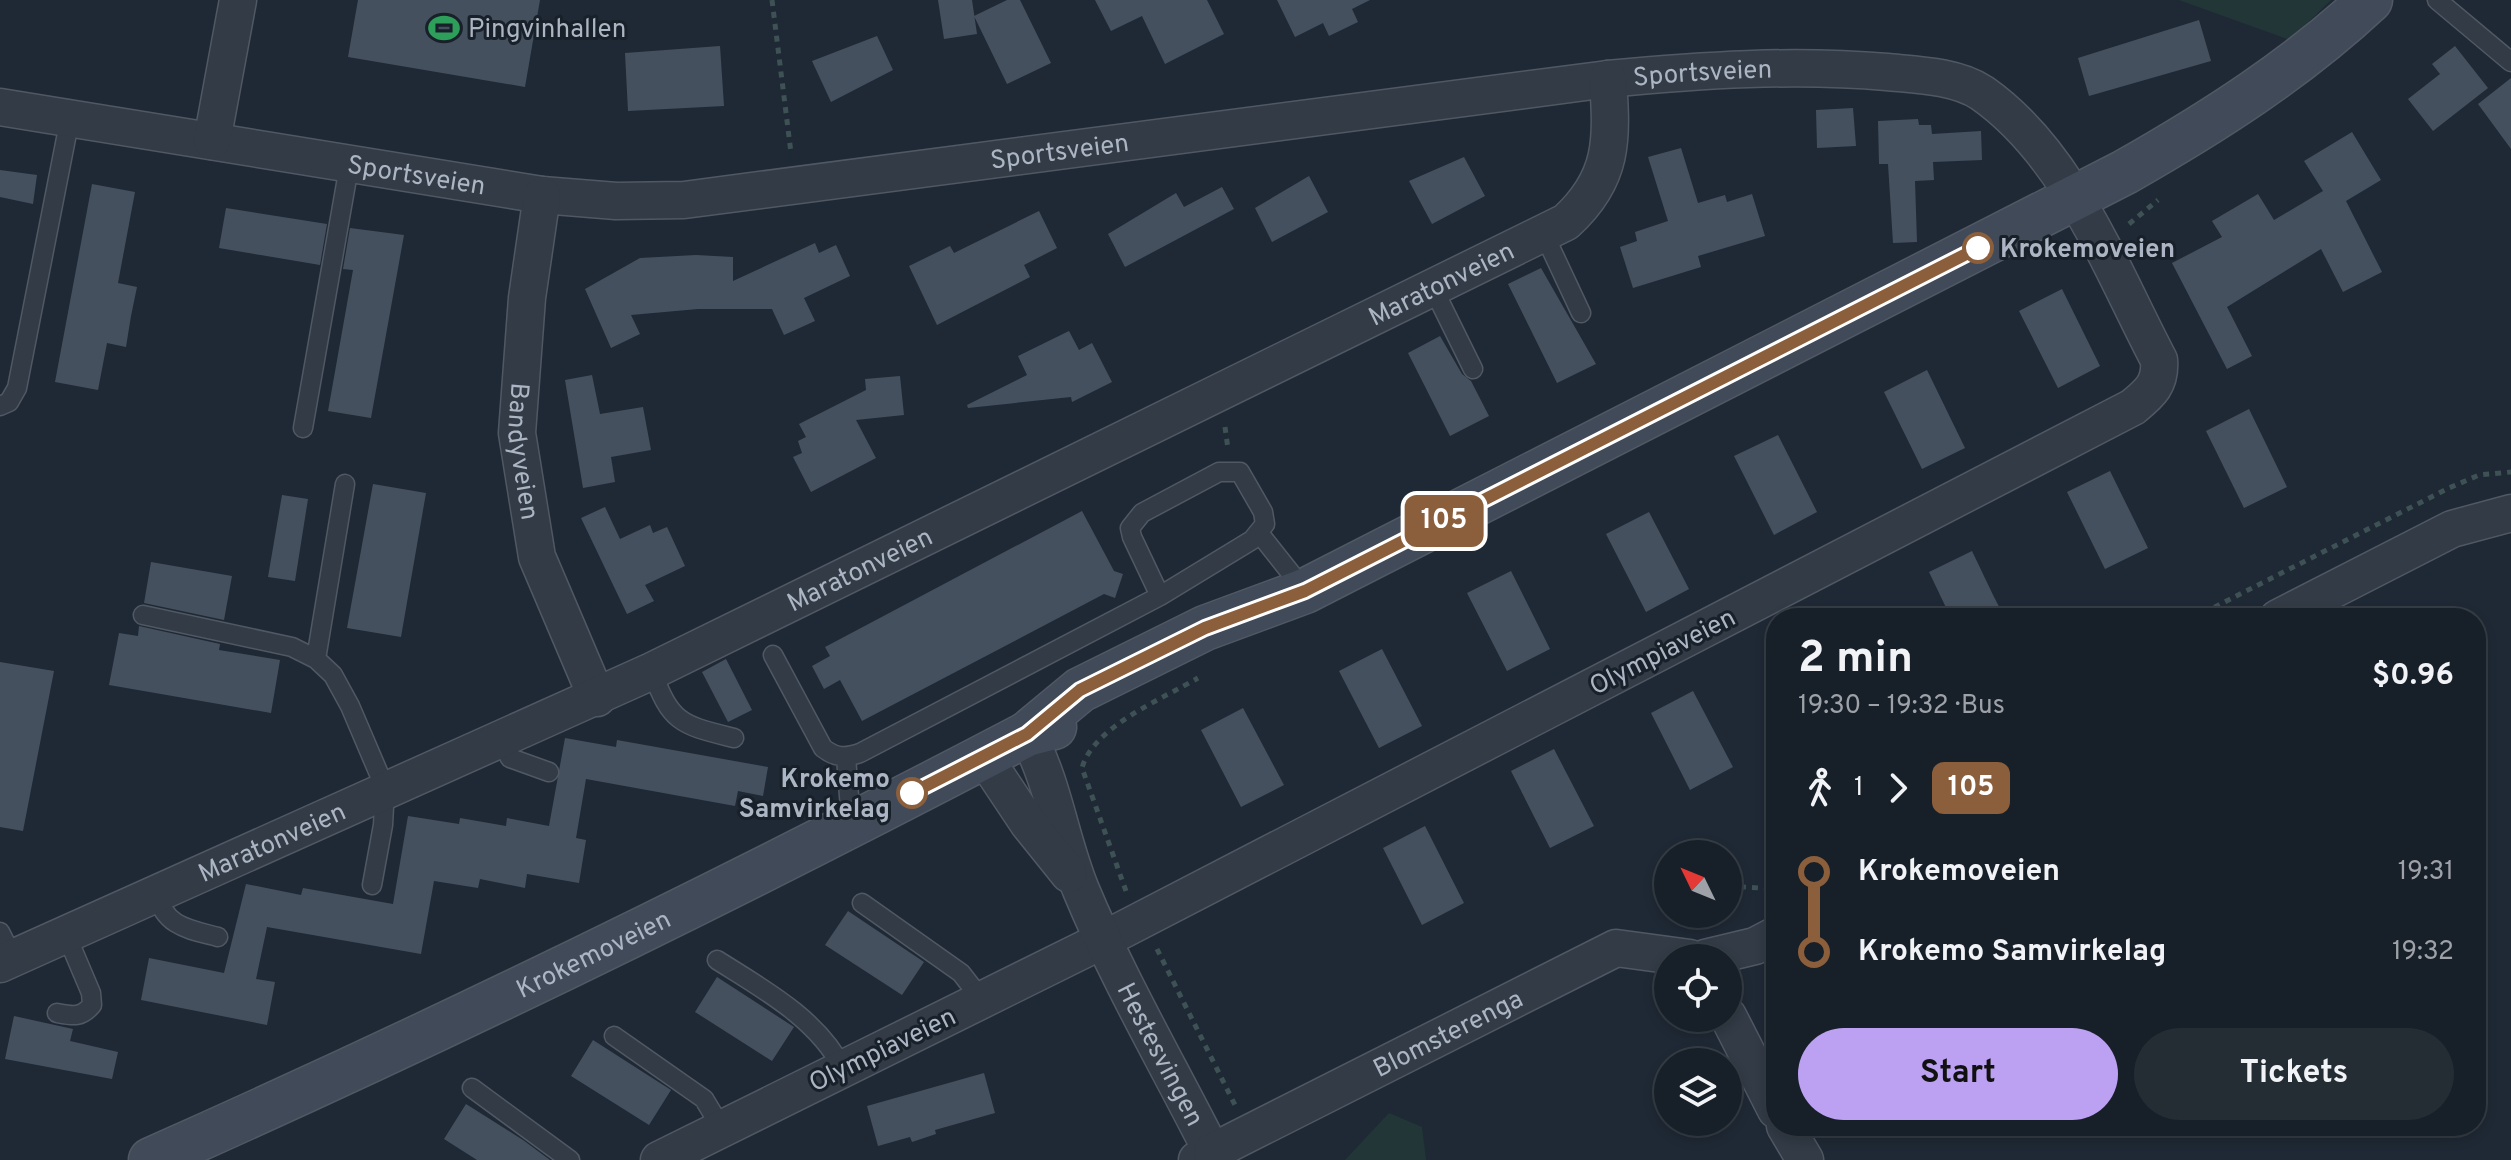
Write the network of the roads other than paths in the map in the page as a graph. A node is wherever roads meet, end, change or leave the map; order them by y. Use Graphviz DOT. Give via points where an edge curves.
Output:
graph roads {
  1 [pos="238,0"];
  2 [pos="2370,0"];
  3 [pos="2437,0"];
  4 [pos="2511,62"];
  5 [pos="1608,79"];
  6 [pos="0,107"];
  7 [pos="70,118"];
  8 [pos="212,141"];
  9 [pos="350,161"];
  10 [pos="542,195"];
  11 [pos="2073,199"];
  12 [pos="1544,234"];
  13 [pos="1433,288"];
  14 [pos="1581,313"];
  15 [pos="1473,369"];
  16 [pos="0,406"];
  17 [pos="303,428"];
  18 [pos="345,484"];
  19 [pos="2511,513"];
  20 [pos="1259,533"];
  21 [pos="1305,591"];
  22 [pos="1160,596"];
  23 [pos="2298,608"];
  24 [pos="143,615"];
  25 [pos="773,655"];
  26 [pos="316,659"];
  27 [pos="652,671"];
  28 [pos="597,698"];
  29 [pos="1027,734"];
  30 [pos="734,738"];
  31 [pos="500,739"];
  32 [pos="846,757"];
  33 [pos="984,757"];
  34 [pos="549,772"];
  35 [pos="385,788"];
  36 [pos="851,824"];
  37 [pos="372,885"];
  38 [pos="1080,888"];
  39 [pos="156,893"];
  40 [pos="862,903"];
  41 [pos="66,934"];
  42 [pos="218,937"];
  43 [pos="1105,939"];
  44 [pos="1766,940"];
  45 [pos="1742,949"];
  46 [pos="4,951"];
  47 [pos="1654,953"];
  48 [pos="717,960"];
  49 [pos="982,1000"];
  50 [pos="57,1013"];
  51 [pos="1736,1032"];
  52 [pos="614,1036"];
  53 [pos="843,1069"];
  54 [pos="472,1088"];
  55 [pos="1766,1090"];
  56 [pos="722,1129"];
  57 [pos="1791,1136"];
  58 [pos="1204,1156"];
  59 [pos="151,1160"];
  60 [pos="570,1160"];
  61 [pos="659,1160"];
  62 [pos="1805,1160"];
  1 -- 8 [label="street"];
  2 -- 11 [label="main road, Krokemoveien" via="2312,51 2237,105"];
  3 -- 4 [label="lane"];
  5 -- 10 [label="street, Sportsveien" via="684,200"];
  5 -- 11 [label="street, Sportsveien" via="1744,66 1831,67 1953,81 1980,92 2013,120 2041,149"];
  5 -- 12 [label="street, Maratonveien" via="1612,129 1600,180 1585,204"];
  6 -- 7 [label="street, Sportsveien"];
  7 -- 8 [label="street, Sportsveien"];
  7 -- 16 [label="lane" via="17,388"];
  8 -- 9 [label="street, Sportsveien"];
  9 -- 10 [label="street, Sportsveien"];
  9 -- 17 [label="lane"];
  10 -- 28 [label="street, Bandyveien" via="527,298 517,433 537,557"];
  11 -- 21 [label="main road, Krokemoveien"];
  11 -- 43 [label="street, Olympiaveien" via="2159,360 2160,377 2133,407"];
  12 -- 13 [label="street, Maratonveien"];
  12 -- 14 [label="lane"];
  13 -- 15 [label="lane"];
  13 -- 27 [label="street, Maratonveien"];
  18 -- 26 [label="lane"];
  19 -- 23 [label="street" via="2452,529"];
  20 -- 21 [label="lane"];
  20 -- 22 [label="lane"];
  20 -- 22 [label="lane" via="1265,524 1263,512 1245,477 1232,469 1142,513 1130,528"];
  21 -- 29 [label="main road, Krokemoveien" via="1093,716"];
  21 -- 29 [label="main road, Krokemoveien" via="1205,628 1080,690"];
  22 -- 32 [label="lane"];
  24 -- 26 [label="lane" via="292,647"];
  25 -- 32 [label="lane" via="817,740 833,756"];
  26 -- 35 [label="lane" via="333,675 350,706"];
  27 -- 28 [label="street, Maratonveien"];
  27 -- 30 [label="lane" via="662,701 676,720"];
  28 -- 31 [label="street, Maratonveien"];
  29 -- 33 [label="main road, Krokemoveien"];
  29 -- 38 [label="street" via="1057,806"];
  31 -- 34 [label="lane" via="510,758"];
  31 -- 35 [label="street, Maratonveien"];
  32 -- 36 [label="lane"];
  33 -- 36 [label="main road, Krokemoveien"];
  33 -- 38 [label="street"];
  35 -- 37 [label="lane"];
  35 -- 39 [label="street, Maratonveien"];
  36 -- 59 [label="main road, Krokemoveien" via="326,1083"];
  38 -- 43 [label="street"];
  39 -- 41 [label="street, Maratonveien"];
  39 -- 42 [label="lane" via="165,916 176,926"];
  40 -- 49 [label="lane" via="961,973"];
  41 -- 46 [label="street, Maratonveien"];
  41 -- 50 [label="lane" via="92,1005 75,1016"];
  43 -- 49 [label="street, Olympiaveien"];
  43 -- 58 [label="street, Hestesvingen"];
  44 -- 45 [label="street"];
  47 -- 58 [label="street, Blomsterenga" via="1616,948"];
  48 -- 53 [label="lane" via="797,1014 829,1045"];
  49 -- 53 [label="street, Olympiaveien"];
  51 -- 55 [label="street"];
  52 -- 56 [label="lane" via="704,1099"];
  53 -- 56 [label="street, Olympiaveien"];
  54 -- 60 [label="lane"];
  56 -- 61 [label="street, Olympiaveien"];
  57 -- 62 [label="street"];
}
